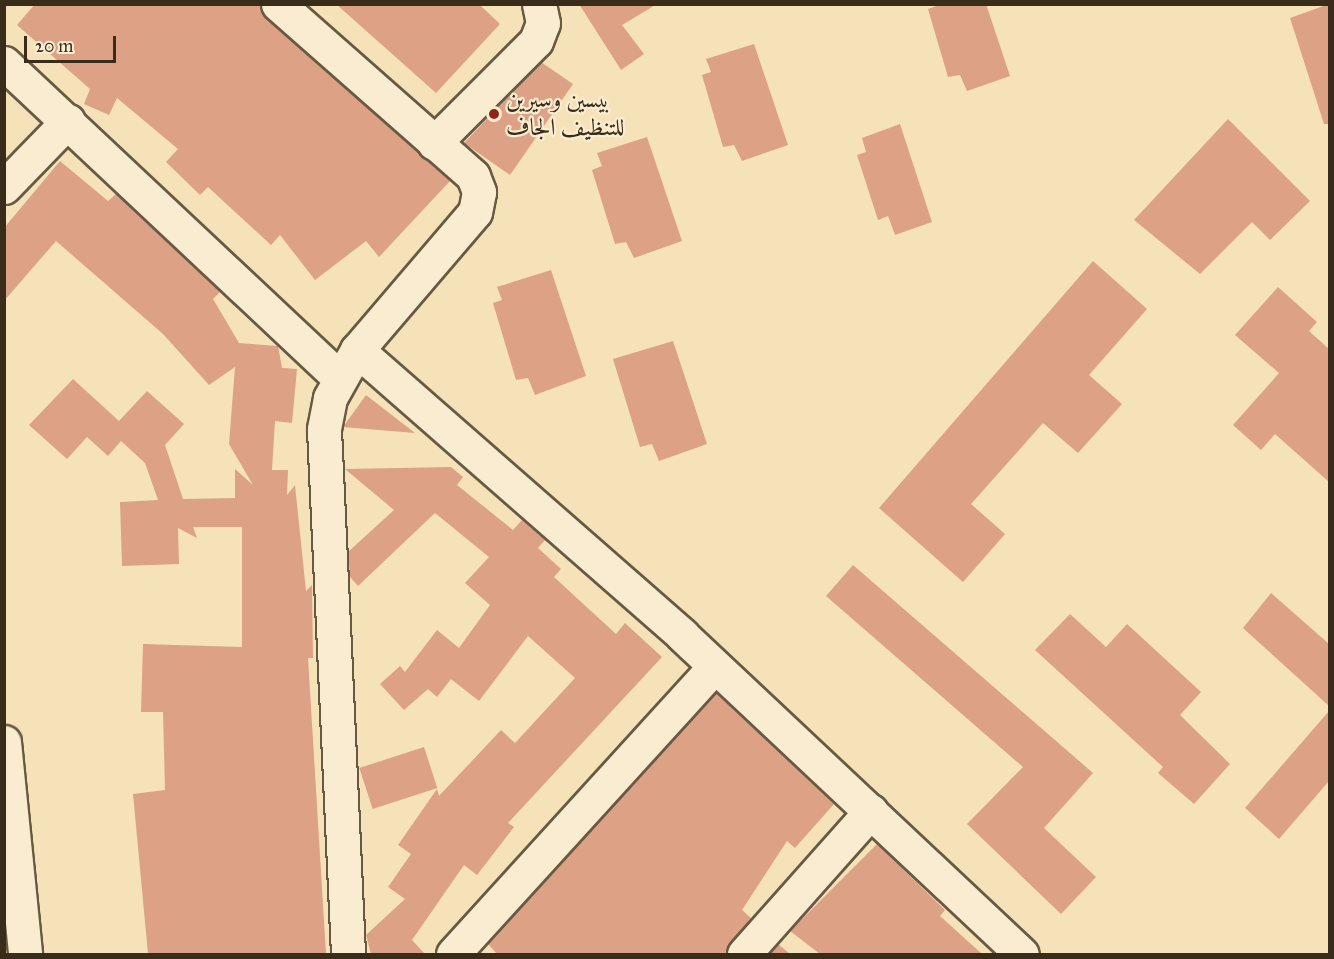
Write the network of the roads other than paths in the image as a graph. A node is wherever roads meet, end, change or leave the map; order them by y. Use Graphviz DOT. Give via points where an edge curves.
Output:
graph roads {
  1 [pos="278,4"];
  2 [pos="540,4"];
  3 [pos="4,63"];
  4 [pos="68,121"];
  5 [pos="434,143"];
  6 [pos="4,188"];
  7 [pos="357,350"];
  8 [pos="339,378"];
  9 [pos="713,668"];
  10 [pos="4,742"];
  11 [pos="871,811"];
  12 [pos="25,954"];
  13 [pos="348,954"];
  14 [pos="453,954"];
  15 [pos="744,954"];
  16 [pos="1022,954"];
  1 -- 5 [label="street"];
  2 -- 5 [label="street" via="543,23 536,41"];
  3 -- 4 [label="street"];
  4 -- 6 [label="street"];
  4 -- 8 [label="street"];
  5 -- 7 [label="street" via="472,176 480,192 475,212"];
  7 -- 8 [label="street"];
  7 -- 9 [label="street" via="682,635"];
  8 -- 13 [label="street" via="324,429"];
  9 -- 11 [label="street"];
  9 -- 14 [label="street"];
  10 -- 12 [label="street"];
  11 -- 15 [label="street"];
  11 -- 16 [label="street"];
}
